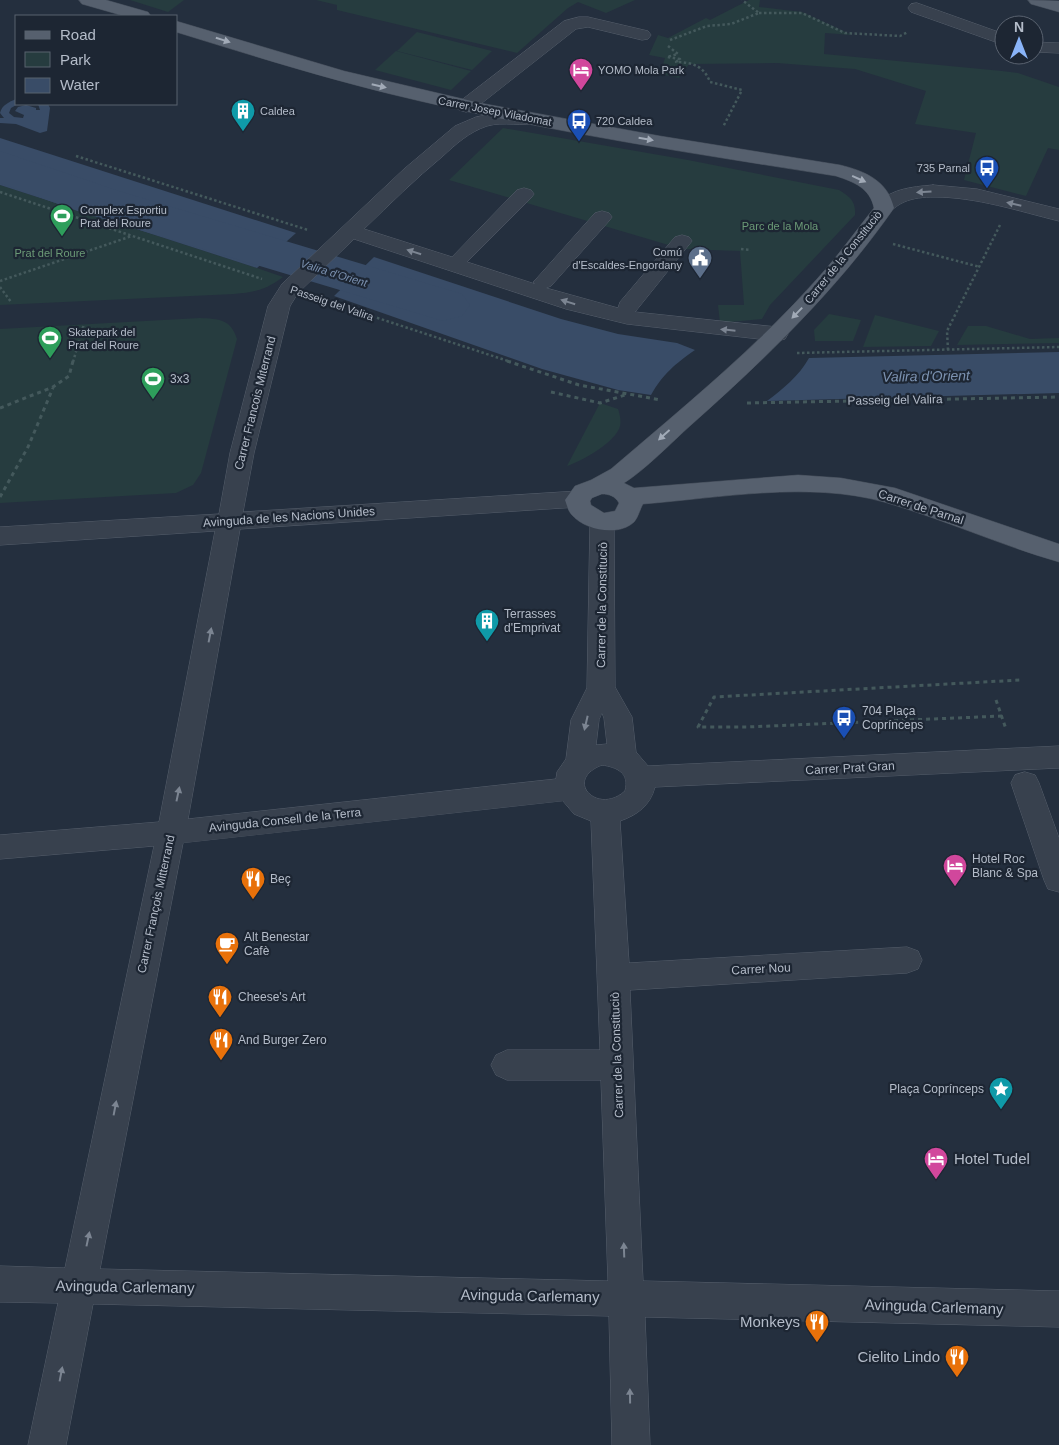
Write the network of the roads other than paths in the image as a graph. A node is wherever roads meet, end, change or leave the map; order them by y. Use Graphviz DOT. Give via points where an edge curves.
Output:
graph roads {
  1 [pos="88,0"];
  2 [pos="1037,0"];
  3 [pos="1059,7"];
  4 [pos="917,8"];
  5 [pos="139,15"];
  6 [pos="178,27"];
  7 [pos="642,35"];
  8 [pos="994,36"];
  9 [pos="1044,47"];
  10 [pos="1059,48"];
  11 [pos="440,100"];
  12 [pos="466,106"];
  13 [pos="533,119"];
  14 [pos="462,130"];
  15 [pos="524,194"];
  16 [pos="884,208"];
  17 [pos="1059,214"];
  18 [pos="602,217"];
  19 [pos="345,236"];
  20 [pos="682,241"];
  21 [pos="462,257"];
  22 [pos="544,282"];
  23 [pos="628,307"];
  24 [pos="769,341"];
  25 [pos="600,486"];
  26 [pos="629,497"];
  27 [pos="578,499"];
  28 [pos="228,521"];
  29 [pos="602,521"];
  30 [pos="0,536"];
  31 [pos="1059,552"];
  32 [pos="601,688"];
  33 [pos="1059,757"];
  34 [pos="580,761"];
  35 [pos="632,768"];
  36 [pos="1025,783"];
  37 [pos="569,789"];
  38 [pos="605,812"];
  39 [pos="170,833"];
  40 [pos="0,847"];
  41 [pos="1059,880"];
  42 [pos="907,960"];
  43 [pos="614,977"];
  44 [pos="506,1065"];
  45 [pos="617,1066"];
  46 [pos="0,1284"];
  47 [pos="78,1286"];
  48 [pos="628,1299"];
  49 [pos="1059,1309"];
  50 [pos="47,1445"];
  51 [pos="631,1445"];
  1 -- 5 [label="main road"];
  2 -- 3 [label="main road"];
  4 -- 8 [label="street"];
  6 -- 11 [label="main road, Carrer Josep Viladomat, one-way" via="359,81"];
  7 -- 12 [label="street" via="588,22 570,25"];
  9 -- 10 [label="street"];
  11 -- 12 [label="main road, Carrer Josep Viladomat"];
  11 -- 14 [label="street" via="457,111 462,118"];
  12 -- 13 [label="main road, Carrer Josep Viladomat"];
  13 -- 14 [label="street" via="490,120"];
  13 -- 16 [label="main road, Carrer Josep Viladomat, one-way" via="840,171 872,186 883,197"];
  14 -- 19 [label="street"];
  15 -- 21 [label="street"];
  17 -- 16 [label="street, Carrer de la Constituciò, one-way" via="968,193 938,191 916,192 896,198"];
  16 -- 24 [label="main road, Carrer de la Constituciò, one-way" via="816,293"];
  18 -- 22 [label="street"];
  24 -- 19 [label="street, one-way" via="627,317 574,304"];
  19 -- 28 [label="street, Carrer Francois Miterrand" via="290,288 279,306"];
  20 -- 23 [label="street"];
  24 -- 25 [label="main road, Carrer de la Constituciò, one-way" via="619,475"];
  25 -- 26 [label="main road" via="617,488"];
  25 -- 27 [label="main road" via="586,490"];
  26 -- 29 [label="main road" via="631,503 626,514 620,519"];
  26 -- 31 [label="main road, Carrer de Parnal" via="798,482 841,486 886,494"];
  27 -- 28 [label="street, Avinguda de les Nacions Unides"];
  27 -- 29 [label="main road" via="580,511"];
  28 -- 30 [label="street, Avinguda de les Nacions Unides"];
  39 -- 28 [label="street, Carrer François Mitterrand, one-way" via="217,597"];
  29 -- 32 [label="street, Carrer de la Constituciò"];
  32 -- 34 [label="street, Carrer de la Constituciò, one-way" via="585,720"];
  32 -- 35 [label="street" via="618,717"];
  33 -- 35 [label="street, Carrer Prat Gran"];
  34 -- 35 [label="street" via="601,754 612,755"];
  34 -- 37 [label="street" via="570,774"];
  35 -- 38 [label="street" via="640,794 634,802 616,811"];
  36 -- 41 [label="street"];
  37 -- 38 [label="street" via="582,805"];
  37 -- 39 [label="street, Avinguda Consell de la Terra"];
  38 -- 43 [label="street, Carrer de la Constituciò"];
  39 -- 40 [label="street, Avinguda Consell de la Terra"];
  47 -- 39 [label="street, Carrer François Mitterrand, one-way"];
  42 -- 43 [label="street, Carrer Nou"];
  43 -- 45 [label="street, Carrer de la Constituciò"];
  44 -- 45 [label="street"];
  48 -- 45 [label="street, Carrer de la Constituciò, one-way"];
  46 -- 47 [label="street, Avinguda Carlemany"];
  47 -- 48 [label="street, Avinguda Carlemany"];
  50 -- 47 [label="street, Carrer François Mitterrand, one-way"];
  48 -- 49 [label="street, Avinguda Carlemany"];
  51 -- 48 [label="street, Carrer de la Constituciò, one-way"];
}
